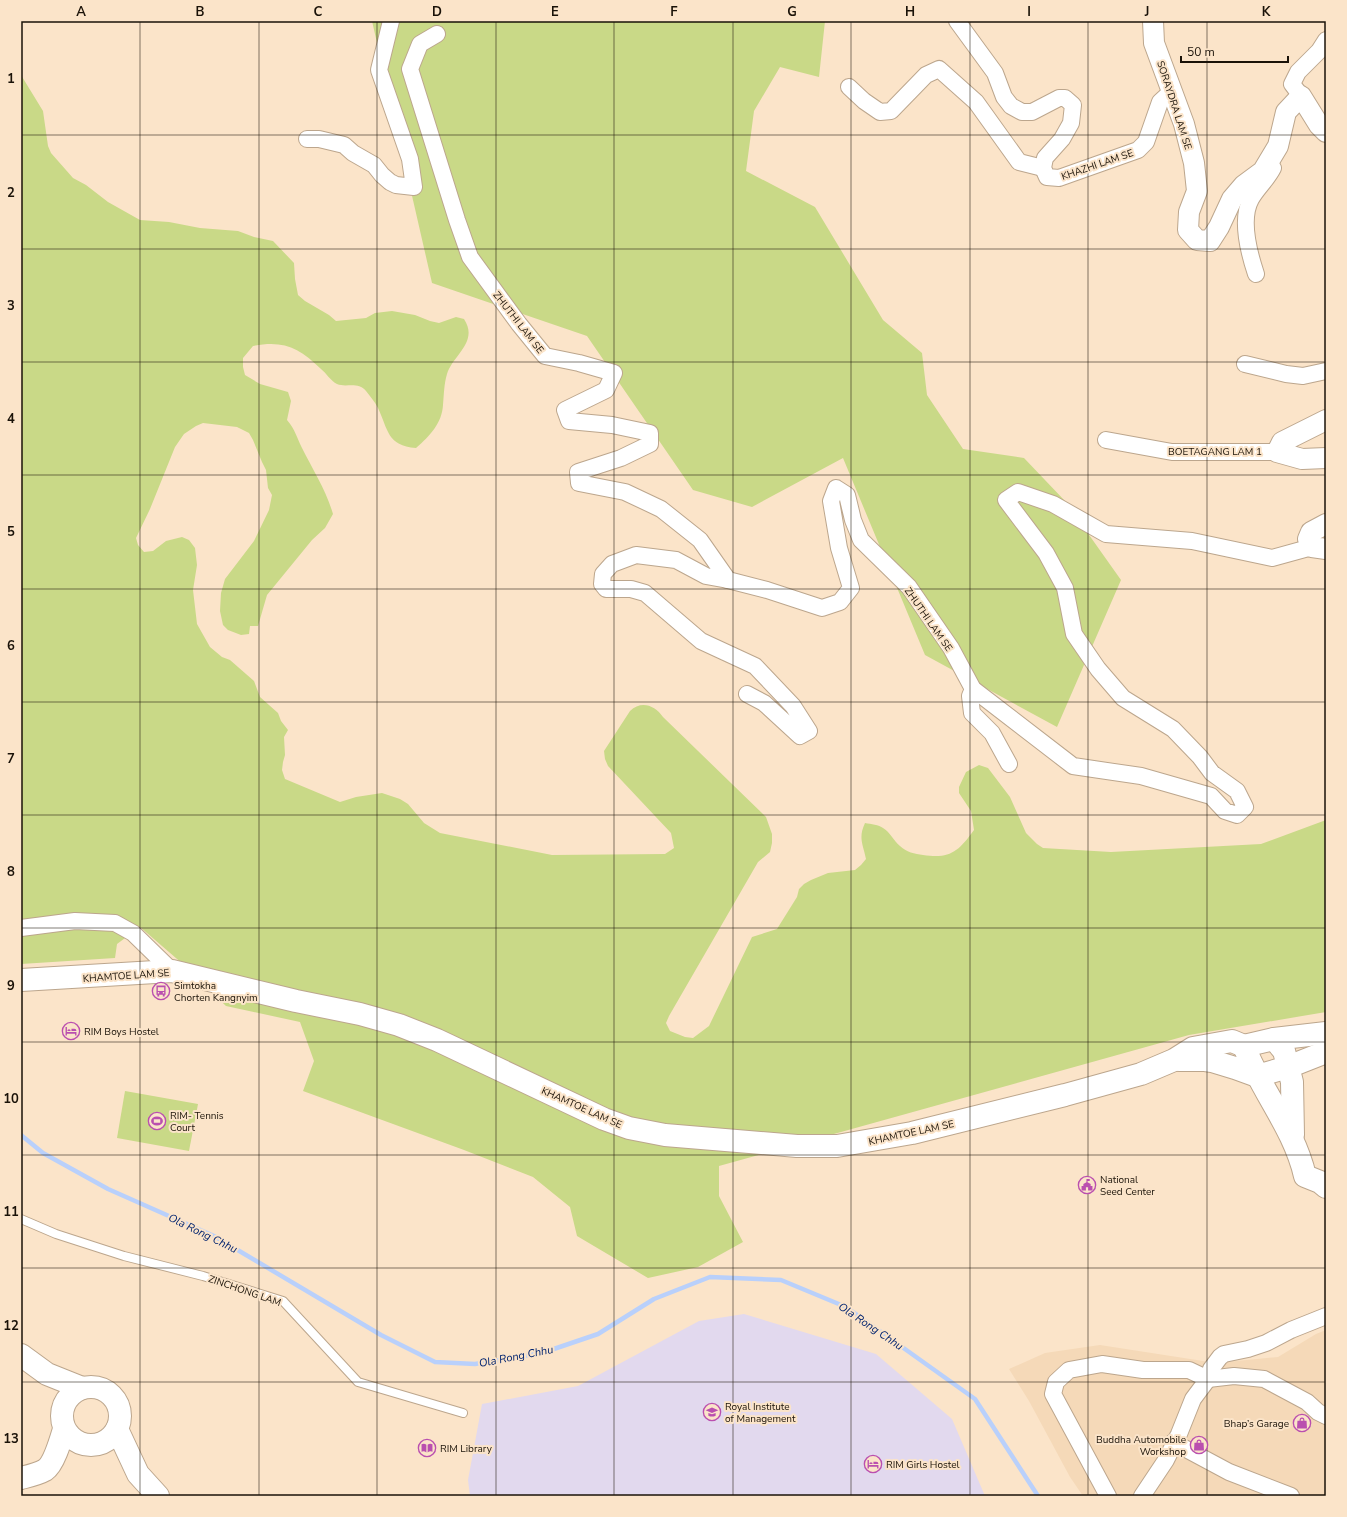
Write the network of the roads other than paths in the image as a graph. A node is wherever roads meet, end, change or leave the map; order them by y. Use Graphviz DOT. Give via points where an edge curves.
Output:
graph roads {
  1 [pos="390,21"];
  2 [pos="957,21"];
  3 [pos="1153,21"];
  4 [pos="437,34"];
  5 [pos="1326,40"];
  6 [pos="849,87"];
  7 [pos="1172,91"];
  8 [pos="1301,96"];
  9 [pos="1326,132"];
  10 [pos="307,139"];
  11 [pos="1278,146"];
  12 [pos="1043,168"];
  13 [pos="1256,274"];
  14 [pos="1246,364"];
  15 [pos="1326,371"];
  16 [pos="1326,420"];
  17 [pos="1106,440"];
  18 [pos="1277,452"];
  19 [pos="1326,458"];
  20 [pos="1326,524"];
  21 [pos="1319,548"];
  22 [pos="728,580"];
  23 [pos="973,689"];
  24 [pos="747,694"];
  25 [pos="1009,764"];
  26 [pos="21,928"];
  27 [pos="172,971"];
  28 [pos="21,980"];
  29 [pos="1326,1033"];
  30 [pos="1274,1039"];
  31 [pos="1244,1046"];
  32 [pos="1326,1052"];
  33 [pos="1174,1060"];
  34 [pos="1288,1066"];
  35 [pos="1257,1076"];
  36 [pos="1293,1138"];
  37 [pos="1326,1187"];
  38 [pos="21,1218"];
  39 [pos="1326,1316"];
  40 [pos="21,1355"];
  41 [pos="47,1374"];
  42 [pos="1208,1379"];
  43 [pos="82,1388"];
  44 [pos="64,1403"];
  45 [pos="463,1413"];
  46 [pos="1326,1416"];
  47 [pos="64,1429"];
  48 [pos="101,1439"];
  49 [pos="1173,1442"];
  50 [pos="52,1461"];
  51 [pos="21,1478"];
  52 [pos="158,1496"];
  53 [pos="1108,1496"];
  54 [pos="1142,1496"];
  55 [pos="1291,1496"];
  1 -- 10 [label="street" via="379,70 410,159 414,187 390,182 374,166 344,145"];
  2 -- 12 [label="street" via="995,73 1004,97 1011,106 1022,112 1032,112 1059,98 1065,98 1073,105 1071,123 1062,139 1045,158"];
  3 -- 7 [label="street, SORAYDRA LAM SE" via="1154,42"];
  4 -- 22 [label="street, ZHUTHI LAM SE" via="420,44 410,69 456,220 470,257 545,356 614,373 606,390 565,410 569,421 612,425 650,433 650,444 621,458 578,472 579,483 626,492 661,509 700,540"];
  5 -- 8 [label="street" via="1298,72 1292,84"];
  6 -- 12 [label="street" via="880,112 891,111 926,76 939,69 976,102 1019,162"];
  7 -- 11 [label="street, SORAYDRA LAM SE" via="1194,163 1197,191 1189,212 1188,230 1197,240 1210,241 1232,199 1244,185 1263,171"];
  7 -- 12 [label="street, KHAZHI LAM SE" via="1160,102 1146,142 1138,150 1059,178 1047,178"];
  8 -- 9 [label="street"];
  8 -- 11 [label="street, SORAYDRA LAM SE" via="1286,112"];
  11 -- 13 [label="street" via="1278,158 1250,200 1246,212 1251,260"];
  14 -- 15 [label="street" via="1303,376"];
  16 -- 18 [label="street" via="1282,442"];
  17 -- 18 [label="street, BOETAGANG LAM 1" via="1172,452"];
  18 -- 19 [label="street" via="1302,459"];
  20 -- 21 [label="street" via="1311,532 1308,539"];
  21 -- 23 [label="street, ZHUTHI LAM SE" via="1272,558 1192,541 1106,534 1054,504 1018,492 1006,500 1046,553 1065,588 1074,634 1098,670 1123,698 1173,729 1212,773 1237,791 1245,807 1237,815 1225,811 1211,796 1141,776 1073,766"];
  22 -- 23 [label="street, ZHUTHI LAM SE" via="822,608 840,602 851,588 839,548 831,501 836,488 847,495 861,540 909,587 951,648"];
  22 -- 24 [label="street" via="706,576 676,560 636,555 612,564 603,574 602,584 606,589 631,589 645,593 700,641 755,666 793,706 809,731 800,736 764,703"];
  23 -- 25 [label="street" via="970,696 972,713 992,733"];
  26 -- 27 [label="street" via="75,921 115,924 133,933"];
  27 -- 28 [label="main road, KHAMTOE LAM SE"];
  27 -- 33 [label="main road, KHAMTOE LAM SE" via="399,1025 437,1040 604,1119 629,1128 665,1135 797,1146 837,1146 866,1142 1065,1095 1141,1074"];
  29 -- 30 [label="main road"];
  30 -- 31 [label="main road"];
  30 -- 34 [label="main road" via="1284,1051"];
  31 -- 33 [label="main road, KHAMTOE LAM SE" via="1232,1041 1212,1044 1193,1048"];
  31 -- 35 [label="main road"];
  32 -- 34 [label="main road"];
  33 -- 35 [label="main road, KHAMTOE LAM SE" via="1205,1060"];
  34 -- 35 [label="main road"];
  34 -- 36 [label="main road" via="1292,1082"];
  35 -- 36 [label="main road"];
  36 -- 37 [label="main road" via="1305,1176"];
  38 -- 45 [label="lane, ZINCHONG LAM" via="56,1234 124,1256 203,1276 283,1301 358,1382"];
  39 -- 42 [label="street" via="1266,1343 1224,1354 1211,1369"];
  40 -- 41 [label="main road"];
  41 -- 43 [label="main road"];
  41 -- 44 [label="main road"];
  42 -- 46 [label="street" via="1234,1376 1264,1379 1307,1402"];
  42 -- 49 [label="street" via="1193,1400"];
  42 -- 53 [label="street" via="1189,1370 1143,1370 1102,1364 1069,1370 1056,1382 1052,1394"];
  43 -- 44 [label="main road"];
  43 -- 48 [label="main road" via="97,1388 110,1394 115,1400 120,1415"];
  44 -- 47 [label="main road"];
  47 -- 48 [label="main road" via="72,1439"];
  47 -- 50 [label="main road"];
  48 -- 50 [label="main road"];
  48 -- 52 [label="main road" via="131,1459 138,1474"];
  49 -- 54 [label="street" via="1166,1460"];
  49 -- 55 [label="street" via="1229,1472"];
  50 -- 51 [label="main road" via="47,1469"];
}
